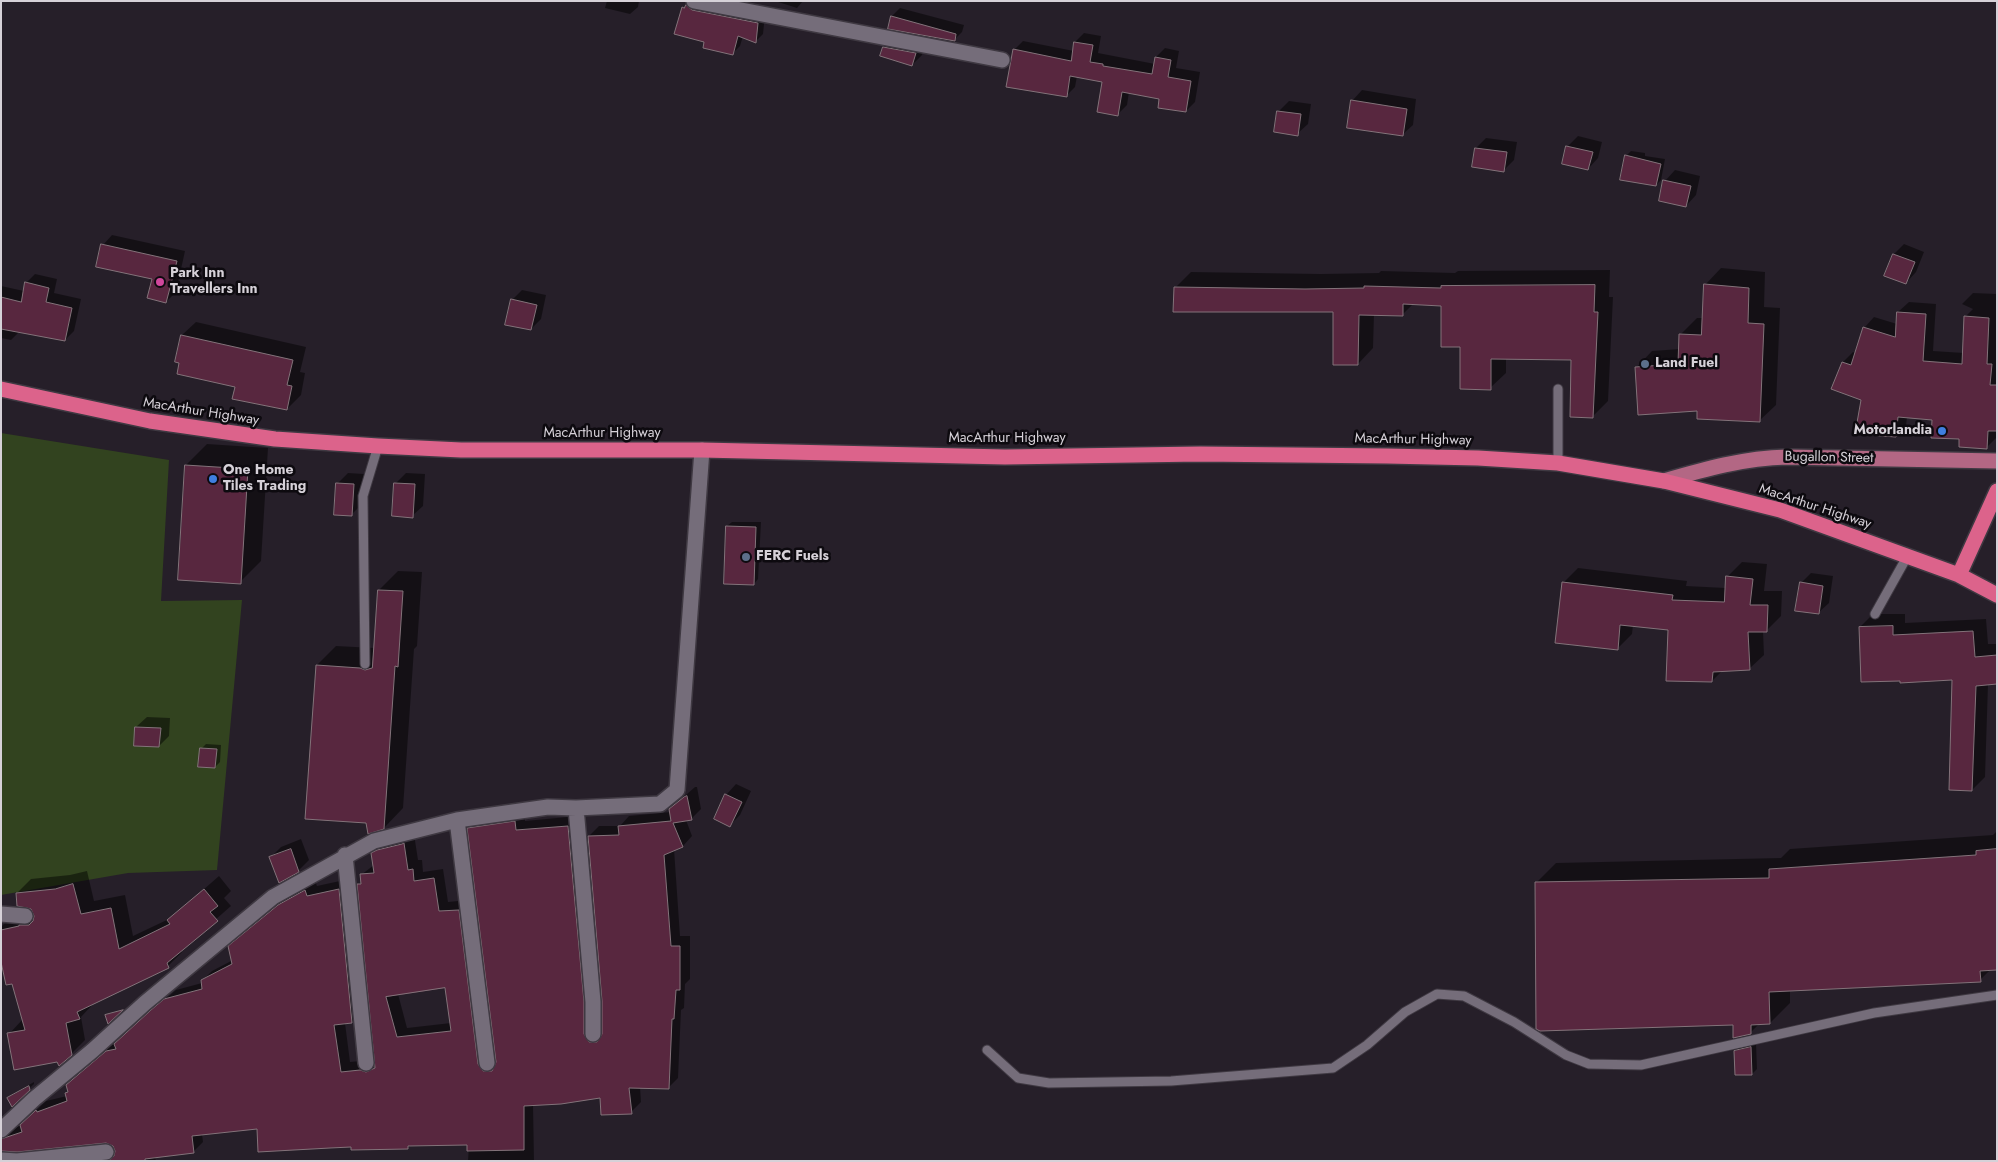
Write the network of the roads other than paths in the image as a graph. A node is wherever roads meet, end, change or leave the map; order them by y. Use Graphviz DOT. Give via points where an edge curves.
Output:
graph roads {
  1 [pos="694,1"];
  2 [pos="1002,60"];
  3 [pos="1,389"];
  4 [pos="1558,389"];
  5 [pos="378,446"];
  6 [pos="702,450"];
  7 [pos="1997,461"];
  8 [pos="1558,463"];
  9 [pos="1664,480"];
  10 [pos="1997,491"];
  11 [pos="1908,555"];
  12 [pos="1959,575"];
  13 [pos="1997,595"];
  14 [pos="1875,614"];
  15 [pos="365,664"];
  16 [pos="576,808"];
  17 [pos="457,820"];
  18 [pos="345,855"];
  19 [pos="1,914"];
  20 [pos="25,916"];
  21 [pos="1997,994"];
  22 [pos="593,1034"];
  23 [pos="987,1050"];
  24 [pos="366,1063"];
  25 [pos="486,1064"];
  26 [pos="1,1130"];
  27 [pos="106,1152"];
  28 [pos="1,1160"];
  1 -- 2 [label="street"];
  3 -- 5 [label="highway, MacArthur Highway" via="150,421 275,439"];
  4 -- 8 [label="lane"];
  5 -- 6 [label="highway, MacArthur Highway" via="461,450"];
  5 -- 15 [label="lane" via="363,496"];
  6 -- 8 [label="highway, MacArthur Highway" via="1005,457 1200,454 1414,456"];
  6 -- 16 [label="street" via="677,790 660,804"];
  7 -- 9 [label="main road, Bugallon Street" via="1758,458"];
  8 -- 9 [label="highway, MacArthur Highway"];
  9 -- 11 [label="highway, MacArthur Highway" via="1780,510"];
  10 -- 12 [label="highway"];
  11 -- 12 [label="highway, MacArthur Highway"];
  11 -- 14 [label="lane"];
  12 -- 13 [label="highway, MacArthur Highway"];
  16 -- 17 [label="street" via="548,807"];
  16 -- 22 [label="street"];
  17 -- 18 [label="street" via="374,841"];
  17 -- 25 [label="street"];
  18 -- 24 [label="street"];
  18 -- 26 [label="street" via="273,897 145,1003"];
  19 -- 20 [label="street"];
  21 -- 23 [label="lane" via="1874,1013 1641,1065 1589,1064 1566,1055 1514,1022 1464,996 1437,994 1405,1012 1334,1068 1171,1081 1049,1083 1018,1078"];
  27 -- 28 [label="street"];
}
